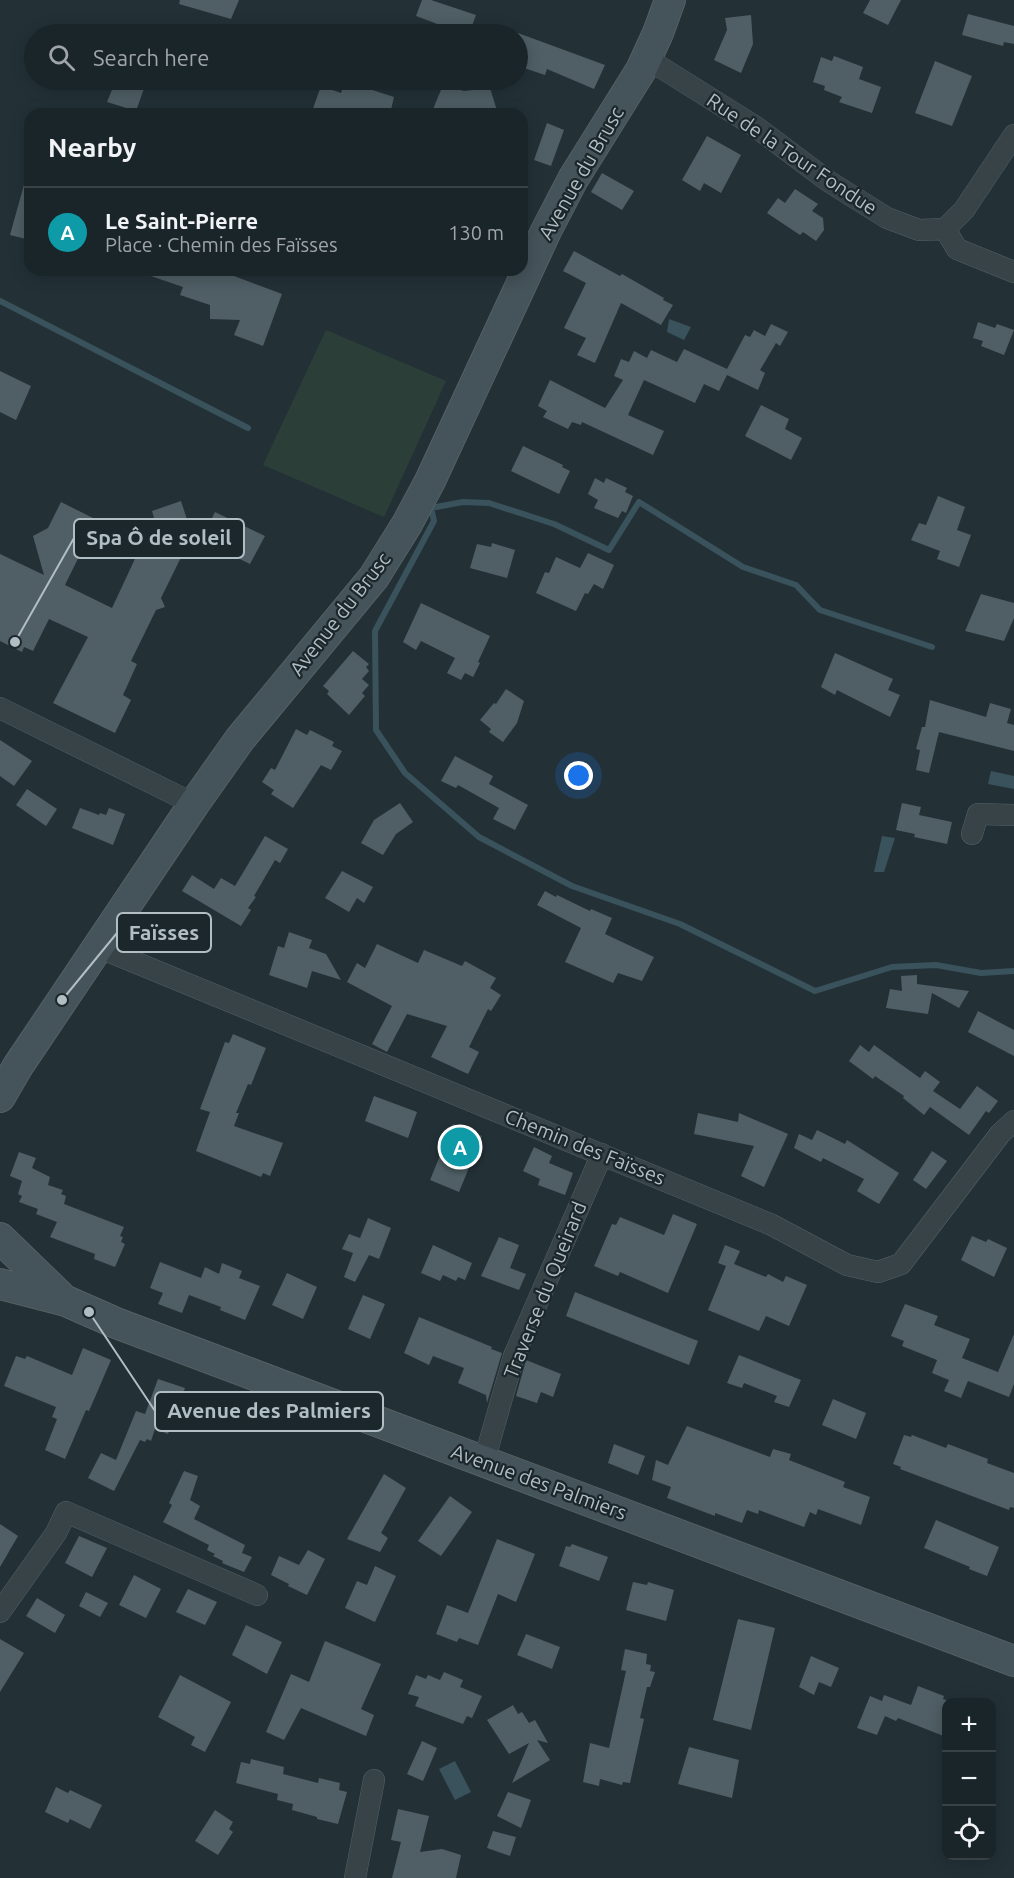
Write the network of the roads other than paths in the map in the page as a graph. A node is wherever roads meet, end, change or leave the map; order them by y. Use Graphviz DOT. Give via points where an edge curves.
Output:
graph roads {
  1 [pos="670,0"];
  2 [pos="646,58"];
  3 [pos="1014,135"];
  4 [pos="945,229"];
  5 [pos="528,270"];
  6 [pos="1014,272"];
  7 [pos="525,276"];
  8 [pos="0,708"];
  9 [pos="194,804"];
  10 [pos="1014,806"];
  11 [pos="972,834"];
  12 [pos="98,947"];
  13 [pos="0,1097"];
  14 [pos="1014,1121"];
  15 [pos="602,1154"];
  16 [pos="0,1238"];
  17 [pos="0,1243"];
  18 [pos="0,1253"];
  19 [pos="0,1284"];
  20 [pos="66,1301"];
  21 [pos="484,1461"];
  22 [pos="257,1596"];
  23 [pos="0,1612"];
  24 [pos="1014,1661"];
  25 [pos="374,1780"];
  26 [pos="354,1878"];
  1 -- 2 [label="street, Avenue du Brusc"];
  2 -- 4 [label="street, Rue de la Tour Fondue" via="756,127 828,181 887,218 919,230"];
  2 -- 5 [label="street, Avenue du Brusc" via="573,179"];
  3 -- 4 [label="street" via="964,210"];
  4 -- 6 [label="street" via="957,249"];
  7 -- 9 [label="street, Avenue du Brusc" via="430,481 374,577 240,739"];
  8 -- 9 [label="street"];
  9 -- 12 [label="street, Avenue du Brusc"];
  10 -- 11 [label="street" via="978,814"];
  12 -- 13 [label="street, Avenue du Brusc"];
  12 -- 15 [label="street, Chemin des Faïsses"];
  14 -- 15 [label="street, Chemin des Faïsses" via="901,1264 878,1272 847,1265 772,1225"];
  15 -- 21 [label="street, Traverse du Queirard" via="514,1356"];
  16 -- 20 [label="street, Avenue des Palmiers"];
  17 -- 18 [label="street"];
  19 -- 20 [label="street, Avenue des Palmiers"];
  20 -- 21 [label="street, Avenue des Palmiers"];
  21 -- 24 [label="street, Avenue des Palmiers"];
  22 -- 23 [label="street" via="66,1512 56,1533"];
  25 -- 26 [label="street"];
}
